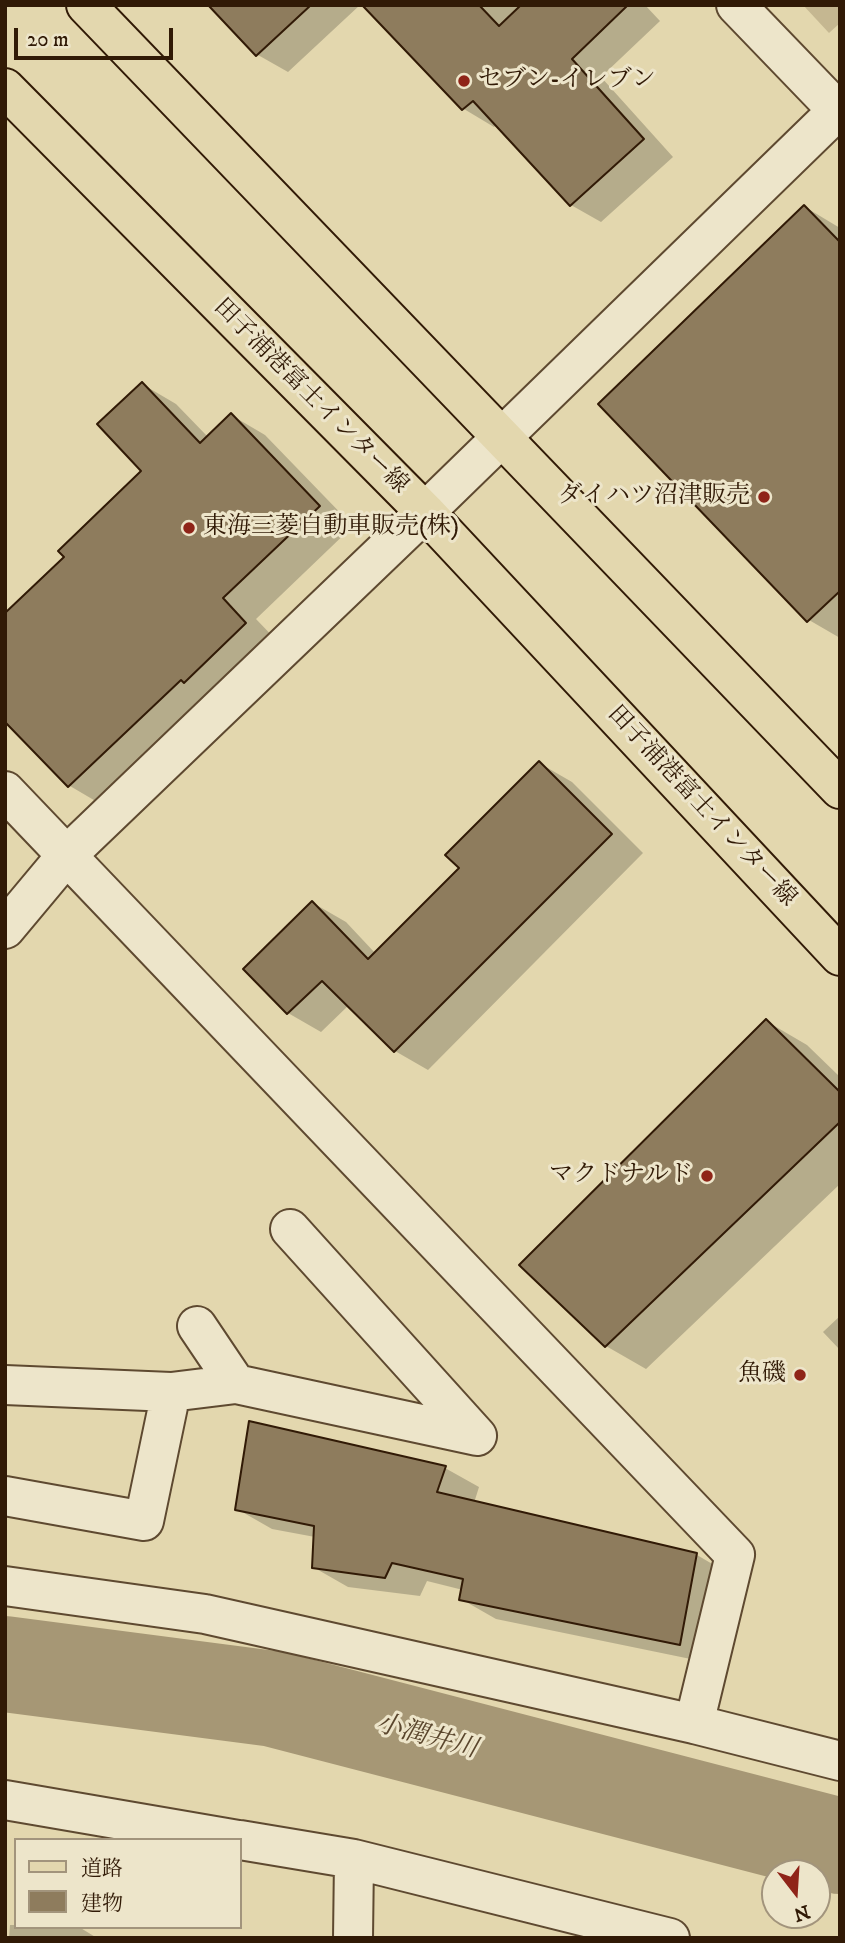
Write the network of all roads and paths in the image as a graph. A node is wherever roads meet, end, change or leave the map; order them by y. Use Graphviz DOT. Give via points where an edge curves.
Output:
graph roads {
  1 [pos="86,5"];
  2 [pos="736,5"];
  3 [pos="5,88"];
  4 [pos="839,110"];
  5 [pos="502,436"];
  6 [pos="425,512"];
  7 [pos="840,789"];
  8 [pos="5,791"];
  9 [pos="66,856"];
  10 [pos="5,929"];
  11 [pos="840,956"];
  12 [pos="290,1229"];
  13 [pos="197,1326"];
  14 [pos="236,1384"];
  15 [pos="5,1385"];
  16 [pos="171,1392"];
  17 [pos="5,1496"];
  18 [pos="5,1586"];
  19 [pos="694,1724"];
  20 [pos="840,1761"];
  21 [pos="5,1800"];
  22 [pos="227,1838"];
  23 [pos="242,1840"];
  24 [pos="354,1859"];
  25 [pos="353,1938"];
  26 [pos="670,1938"];
  1 -- 5 [label="main road"];
  2 -- 4 [label="street"];
  3 -- 6 [label="main road, 田子浦港富士インター線"];
  4 -- 5 [label="street"];
  5 -- 6 [label="street"];
  5 -- 7 [label="main road"];
  6 -- 9 [label="street"];
  6 -- 11 [label="main road, 田子浦港富士インター線"];
  8 -- 9 [label="street"];
  9 -- 10 [label="street"];
  9 -- 19 [label="street" via="735,1555"];
  12 -- 14 [label="street" via="477,1436"];
  13 -- 14 [label="street"];
  14 -- 16 [label="street"];
  15 -- 16 [label="street"];
  16 -- 17 [label="street" via="144,1521"];
  18 -- 19 [label="street" via="205,1614"];
  19 -- 20 [label="street"];
  21 -- 22 [label="street"];
  23 -- 24 [label="street"];
  24 -- 25 [label="street"];
  24 -- 26 [label="street"];
}
